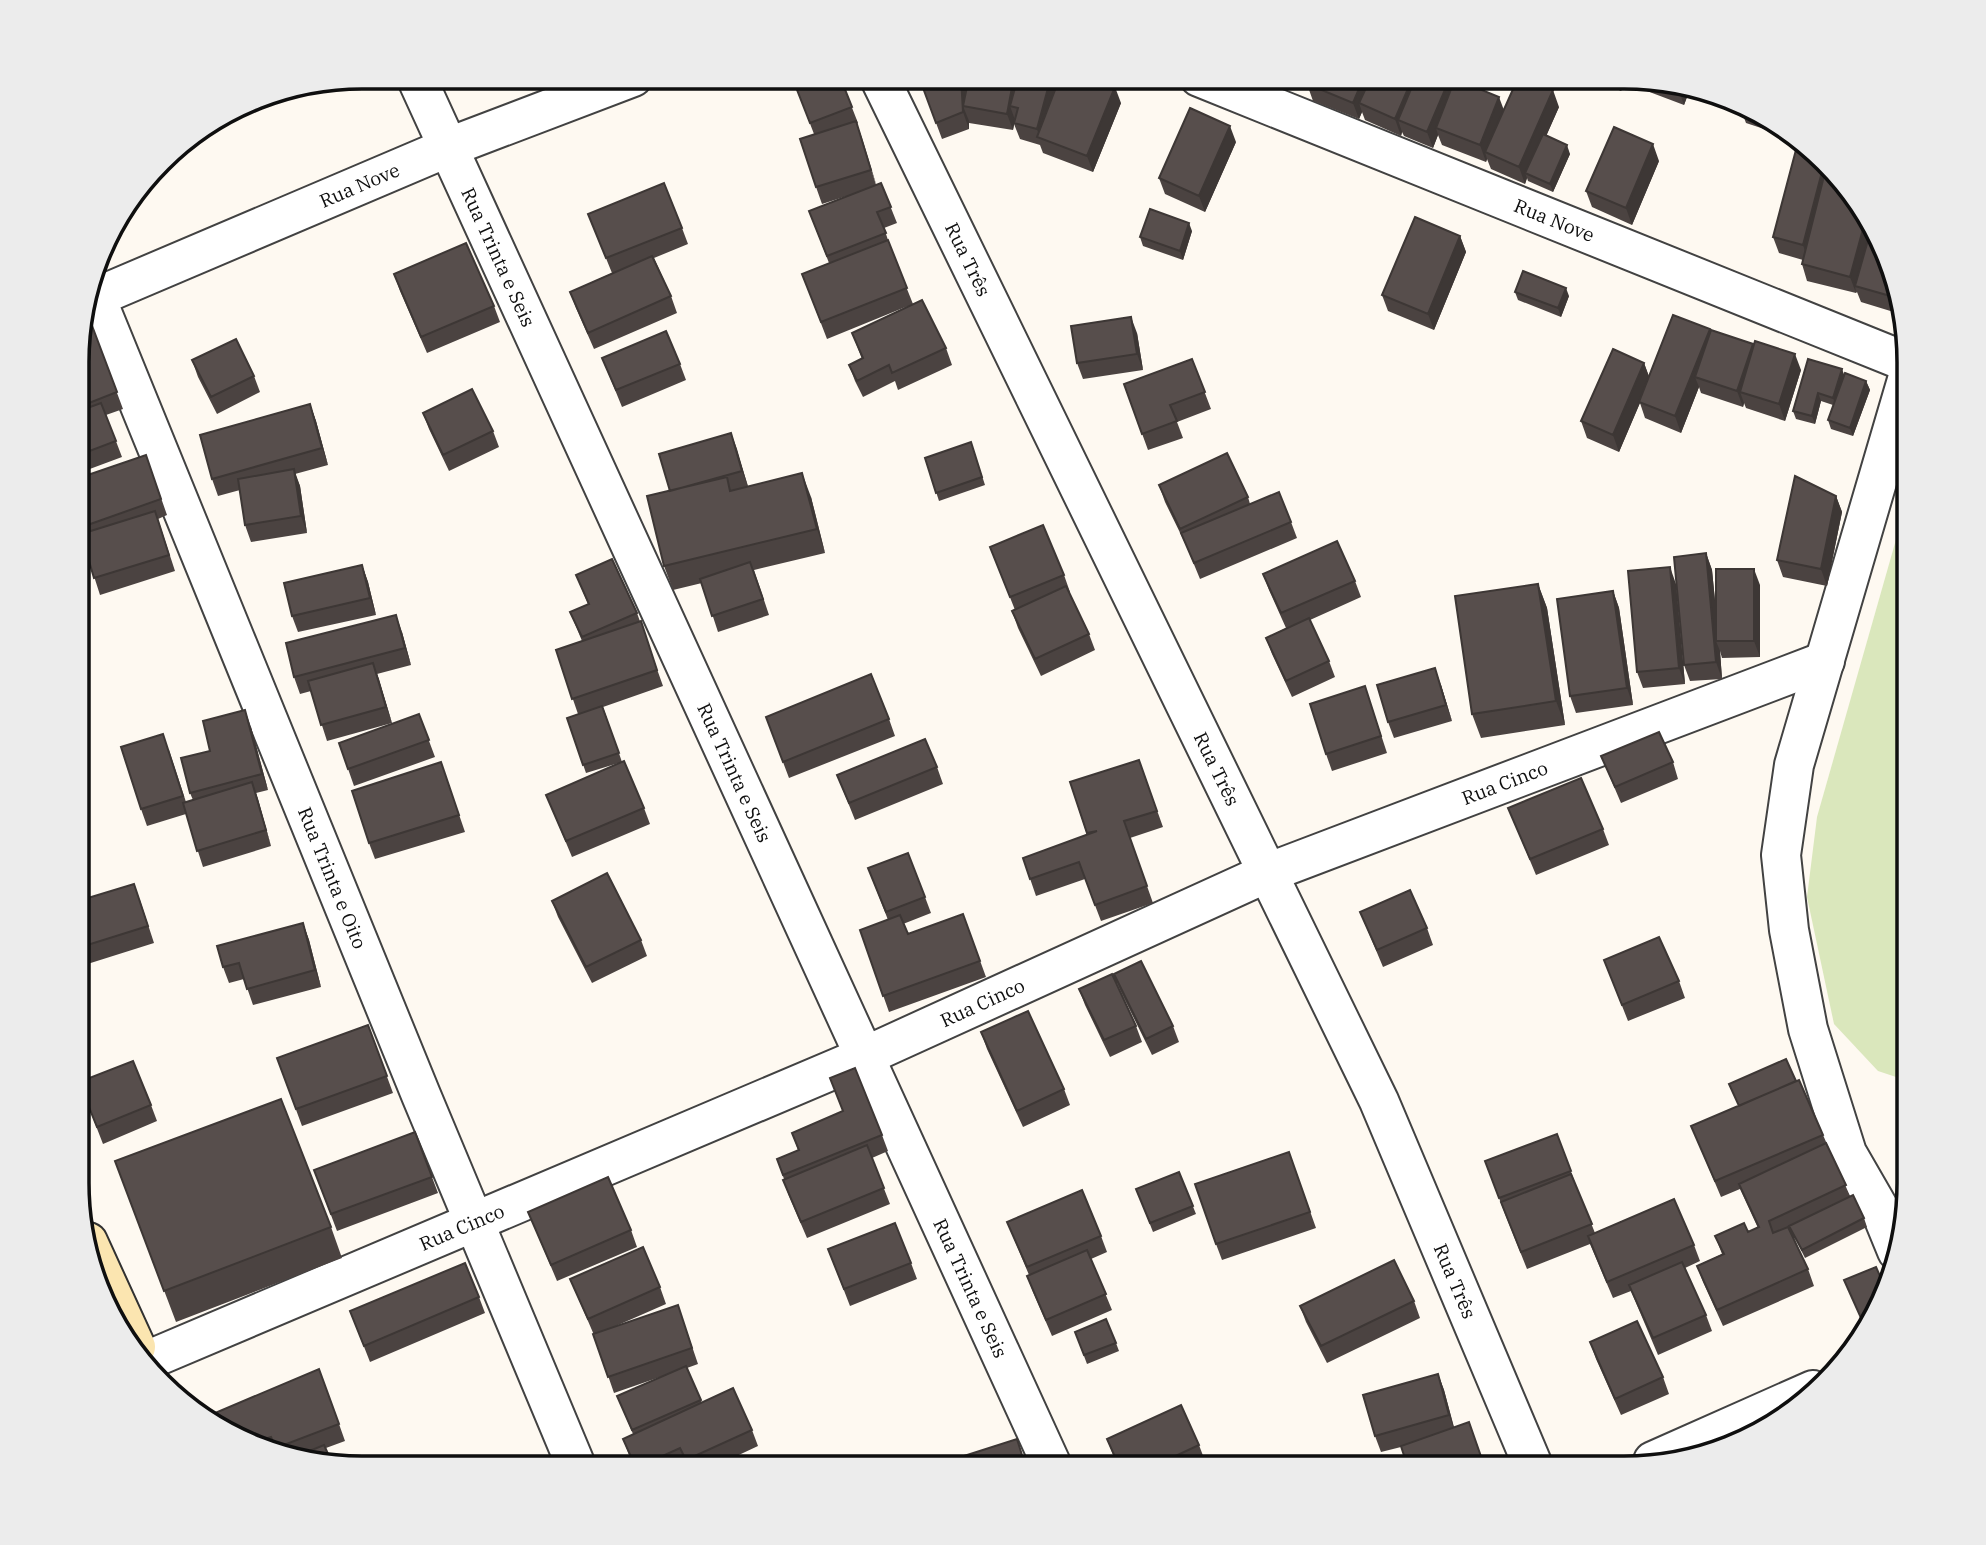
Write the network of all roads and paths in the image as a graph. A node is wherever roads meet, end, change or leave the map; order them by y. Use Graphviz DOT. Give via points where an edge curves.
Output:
graph roads {
  1 [pos="422,89"];
  2 [pos="602,89"];
  3 [pos="885,89"];
  4 [pos="1229,89"];
  5 [pos="449,148"];
  6 [pos="99,293"];
  7 [pos="96,305"];
  8 [pos="1897,358"];
  9 [pos="1897,414"];
  10 [pos="1825,661"];
  11 [pos="1267,873"];
  12 [pos="863,1057"];
  13 [pos="1894,1204"];
  14 [pos="477,1222"];
  15 [pos="153,1358"];
  16 [pos="1787,1401"];
  17 [pos="1678,1450"];
  18 [pos="572,1456"];
  19 [pos="1048,1456"];
  20 [pos="1529,1456"];
  1 -- 5 [label="street, Rua Trinta e Seis"];
  2 -- 5 [label="street, Rua Nove"];
  3 -- 11 [label="street, Rua Três"];
  4 -- 8 [label="street, Rua Nove"];
  5 -- 6 [label="street, Rua Nove"];
  5 -- 12 [label="street, Rua Trinta e Seis"];
  7 -- 14 [label="street, Rua Trinta e Oito"];
  9 -- 10 [label="street"];
  10 -- 11 [label="street, Rua Cinco"];
  10 -- 13 [label="street" via="1794,765 1781,855 1789,930 1808,1029 1847,1153"];
  11 -- 12 [label="street, Rua Cinco"];
  11 -- 20 [label="street, Rua Três" via="1379,1101"];
  12 -- 14 [label="street, Rua Cinco"];
  12 -- 19 [label="street, Rua Trinta e Seis"];
  14 -- 15 [label="street, Rua Cinco"];
  14 -- 18 [label="street, Rua Trinta e Oito"];
  16 -- 17 [label="street"];
}
